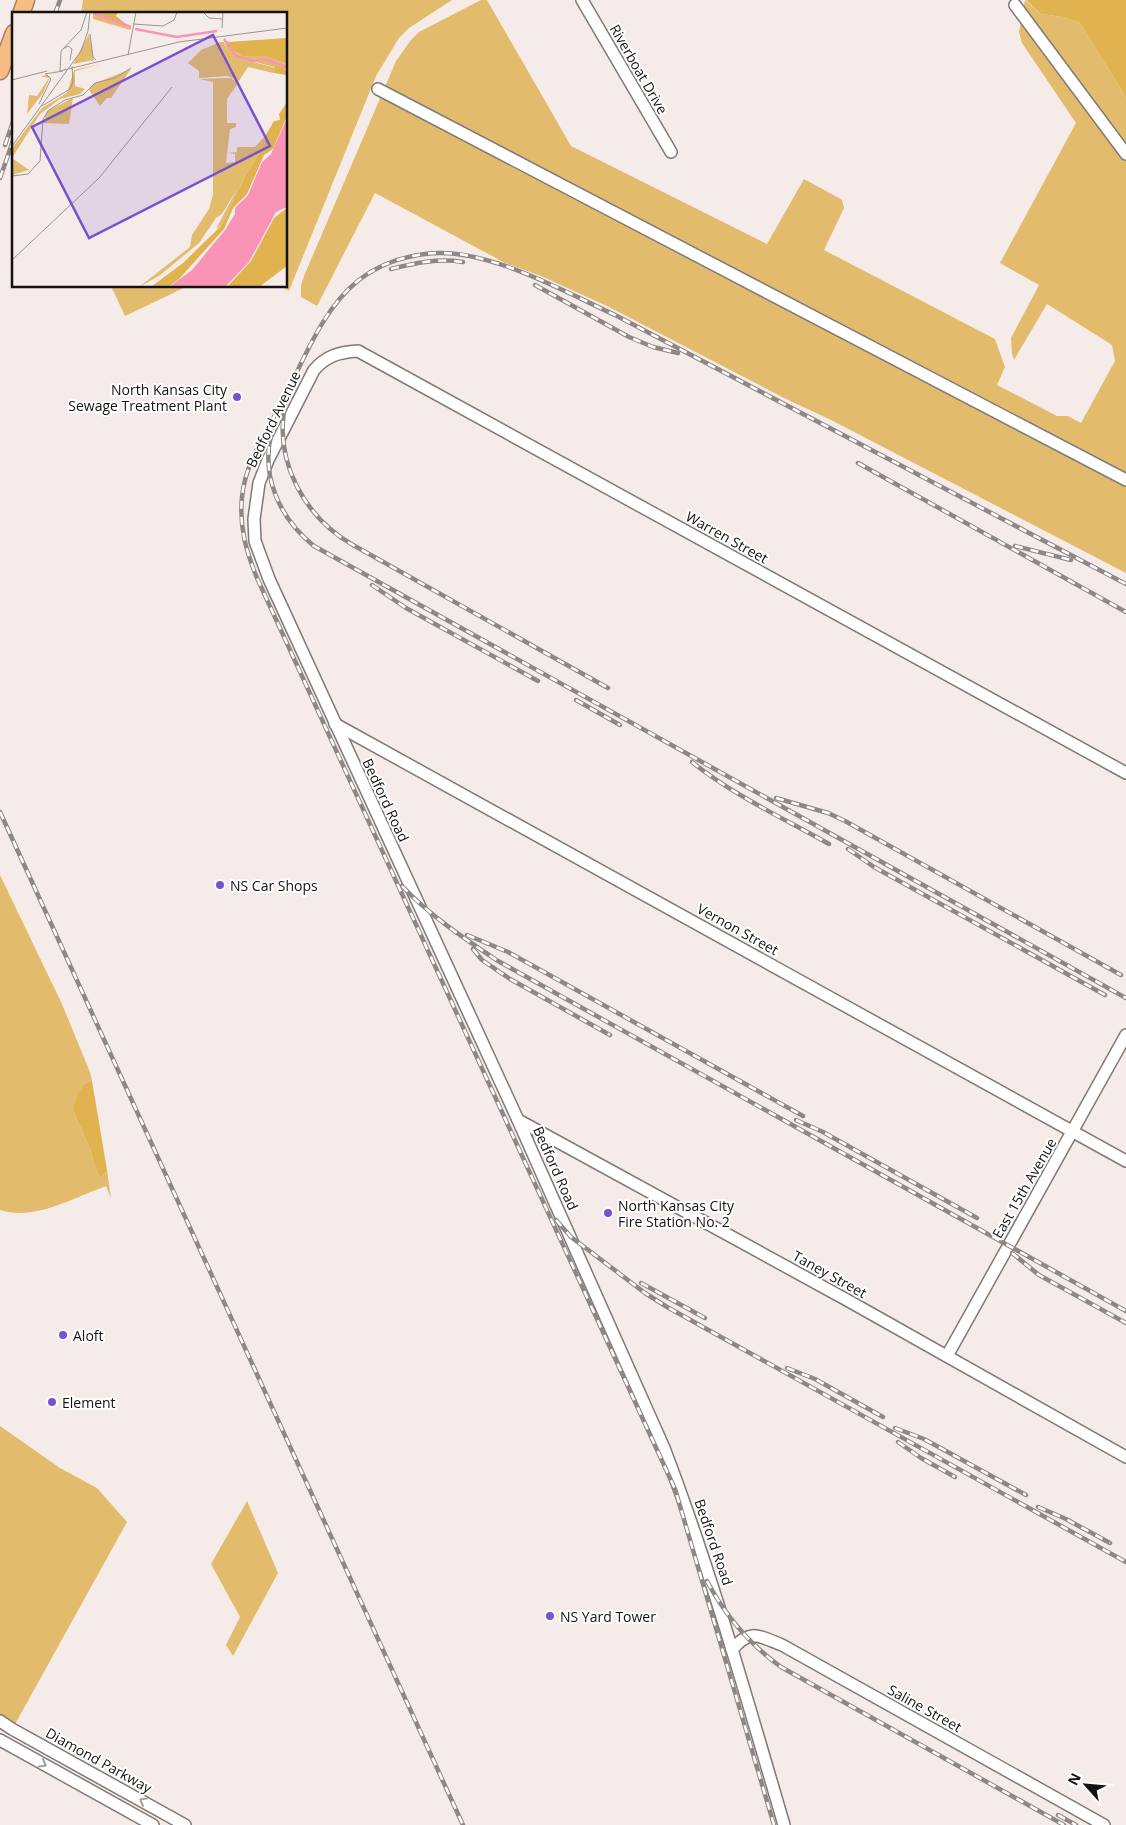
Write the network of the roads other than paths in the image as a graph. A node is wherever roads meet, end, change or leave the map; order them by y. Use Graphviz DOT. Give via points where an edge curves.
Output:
graph roads {
  1 [pos="26,0"];
  2 [pos="582,0"];
  3 [pos="1015,5"];
  4 [pos="22,12"];
  5 [pos="12,38"];
  6 [pos="0,71"];
  7 [pos="378,89"];
  8 [pos="671,152"];
  9 [pos="1126,154"];
  10 [pos="314,370"];
  11 [pos="1126,480"];
  12 [pos="256,541"];
  13 [pos="335,724"];
  14 [pos="1126,773"];
  15 [pos="1126,1035"];
  16 [pos="518,1120"];
  17 [pos="1073,1132"];
  18 [pos="1126,1161"];
  19 [pos="948,1356"];
  20 [pos="1126,1457"];
  21 [pos="732,1650"];
  22 [pos="0,1721"];
  23 [pos="0,1740"];
  24 [pos="153,1825"];
  25 [pos="185,1825"];
  26 [pos="784,1825"];
  27 [pos="1104,1825"];
  1 -- 4 [label="highway"];
  2 -- 8 [label="street, Riverboat Drive"];
  3 -- 9 [label="street"];
  5 -- 6 [label="highway"];
  7 -- 11 [label="street"];
  10 -- 12 [label="street, Bedford Avenue" via="259,483"];
  10 -- 14 [label="street, Warren Street" via="334,355 358,351"];
  12 -- 13 [label="street, Bedford Road" via="269,579"];
  13 -- 16 [label="street, Bedford Road"];
  13 -- 17 [label="street, Vernon Street"];
  15 -- 17 [label="street, East 15th Avenue"];
  16 -- 19 [label="street, Taney Street"];
  16 -- 21 [label="street, Bedford Road" via="664,1448"];
  17 -- 18 [label="street, Vernon Street"];
  17 -- 19 [label="street, East 15th Avenue"];
  19 -- 20 [label="street, Taney Street"];
  21 -- 26 [label="street, Bedford Road"];
  21 -- 27 [label="street, Saline Street" via="743,1638 750,1636 782,1645"];
  25 -- 22 [label="street, Diamond Parkway, one-way"];
  23 -- 24 [label="street, one-way"];
}
